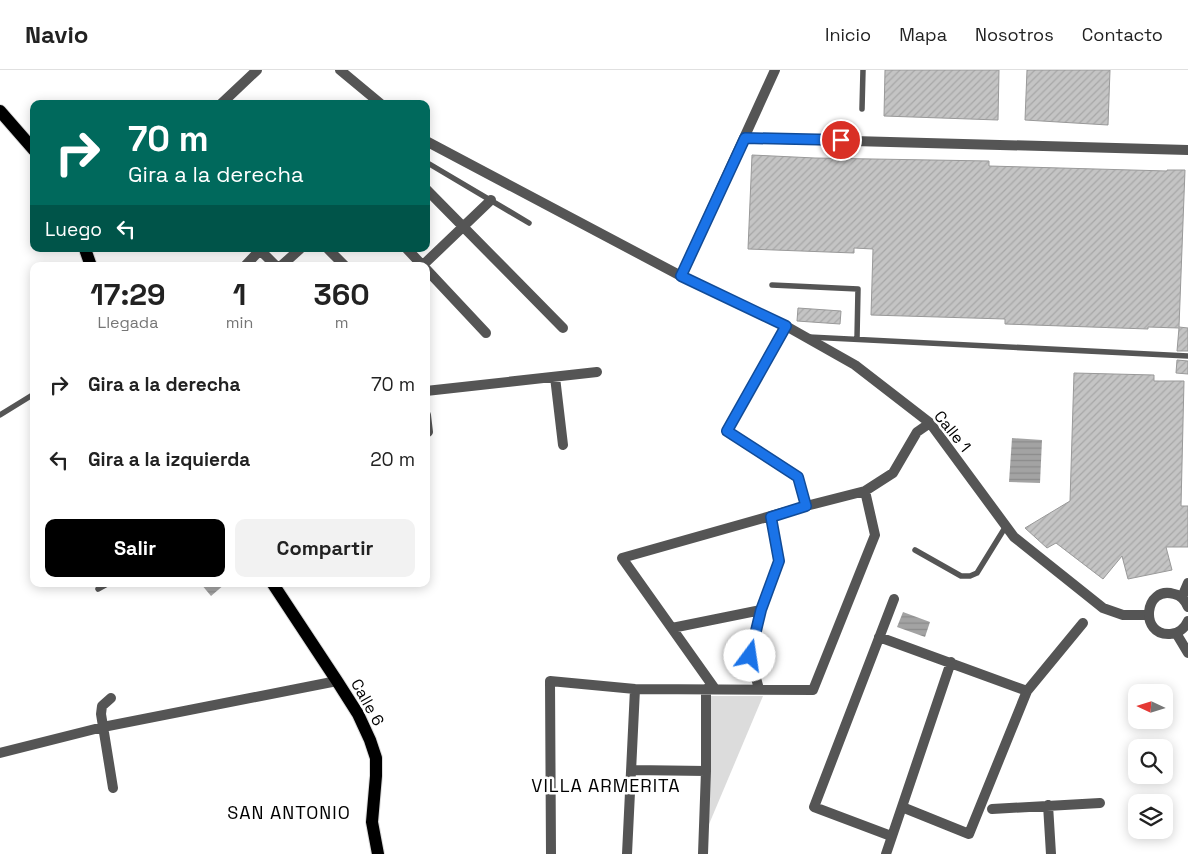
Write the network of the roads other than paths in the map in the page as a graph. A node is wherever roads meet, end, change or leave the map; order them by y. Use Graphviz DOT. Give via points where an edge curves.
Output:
graph roads {
  1 [pos="257,70"];
  2 [pos="340,70"];
  3 [pos="775,70"];
  4 [pos="863,70"];
  5 [pos="225,100"];
  6 [pos="376,100"];
  7 [pos="862,108"];
  8 [pos="0,111"];
  9 [pos="745,138"];
  10 [pos="430,143"];
  11 [pos="30,145"];
  12 [pos="1188,150"];
  13 [pos="430,164"];
  14 [pos="430,193"];
  15 [pos="491,200"];
  16 [pos="529,223"];
  17 [pos="463,228"];
  18 [pos="258,252"];
  19 [pos="264,252"];
  20 [pos="297,252"];
  21 [pos="331,252"];
  22 [pos="410,252"];
  23 [pos="249,262"];
  24 [pos="272,262"];
  25 [pos="285,262"];
  26 [pos="341,262"];
  27 [pos="419,262"];
  28 [pos="427,262"];
  29 [pos="430,273"];
  30 [pos="681,276"];
  31 [pos="772,285"];
  32 [pos="786,326"];
  33 [pos="563,328"];
  34 [pos="486,333"];
  35 [pos="804,336"];
  36 [pos="857,338"];
  37 [pos="1188,356"];
  38 [pos="597,372"];
  39 [pos="555,377"];
  40 [pos="430,391"];
  41 [pos="30,397"];
  42 [pos="0,407"];
  43 [pos="6,412"];
  44 [pos="0,415"];
  45 [pos="930,423"];
  46 [pos="563,445"];
  47 [pos="865,491"];
  48 [pos="806,506"];
  49 [pos="771,517"];
  50 [pos="1006,526"];
  51 [pos="915,550"];
  52 [pos="1188,583"];
  53 [pos="275,587"];
  54 [pos="894,599"];
  55 [pos="1185,602"];
  56 [pos="761,610"];
  57 [pos="1148,615"];
  58 [pos="1188,621"];
  59 [pos="1083,623"];
  60 [pos="672,628"];
  61 [pos="1176,633"];
  62 [pos="879,637"];
  63 [pos="1188,653"];
  64 [pos="952,662"];
  65 [pos="337,680"];
  66 [pos="635,689"];
  67 [pos="711,689"];
  68 [pos="759,689"];
  69 [pos="1027,691"];
  70 [pos="111,698"];
  71 [pos="103,727"];
  72 [pos="0,752"];
  73 [pos="632,770"];
  74 [pos="706,771"];
  75 [pos="113,788"];
  76 [pos="1100,803"];
  77 [pos="1048,806"];
  78 [pos="902,807"];
  79 [pos="992,809"];
  80 [pos="891,836"];
  81 [pos="378,854"];
  82 [pos="551,854"];
  83 [pos="627,854"];
  84 [pos="703,854"];
  85 [pos="886,854"];
  86 [pos="1051,854"];
  1 -- 5 [label="street"];
  2 -- 6 [label="street"];
  3 -- 9 [label="street"];
  4 -- 7 [label="lane"];
  8 -- 11 [label="main road"];
  9 -- 12 [label="street"];
  9 -- 30 [label="street"];
  10 -- 30 [label="street, Calle 1"];
  13 -- 15 [label="lane"];
  14 -- 17 [label="street"];
  15 -- 16 [label="lane"];
  15 -- 17 [label="street"];
  17 -- 28 [label="street"];
  17 -- 33 [label="street"];
  18 -- 23 [label="street"];
  19 -- 24 [label="street"];
  20 -- 25 [label="street"];
  21 -- 26 [label="street"];
  22 -- 27 [label="street"];
  29 -- 34 [label="street"];
  30 -- 32 [label="street, Calle 1"];
  31 -- 36 [label="lane" via="858,289"];
  32 -- 35 [label="street, Calle 1"];
  32 -- 48 [label="street" via="727,431 798,477"];
  35 -- 36 [label="lane"];
  35 -- 45 [label="street, Calle 1" via="855,365"];
  36 -- 37 [label="lane"];
  38 -- 39 [label="street"];
  39 -- 40 [label="street"];
  39 -- 46 [label="street"];
  41 -- 43 [label="lane"];
  42 -- 43 [label="lane"];
  43 -- 44 [label="lane"];
  45 -- 47 [label="street" via="917,432 893,473"];
  45 -- 50 [label="street, Calle 1"];
  47 -- 48 [label="street"];
  47 -- 68 [label="street" via="875,535 813,690"];
  48 -- 49 [label="street"];
  49 -- 56 [label="street" via="779,561"];
  49 -- 60 [label="street" via="622,558"];
  50 -- 51 [label="lane" via="976,573 970,576 961,576"];
  50 -- 57 [label="street, Calle 1" via="1014,537 1103,608 1122,615"];
  52 -- 55 [label="street"];
  53 -- 65 [label="main road, Calle 6"];
  54 -- 62 [label="street"];
  55 -- 57 [label="street" via="1171,593 1160,595 1151,603"];
  56 -- 60 [label="street"];
  56 -- 68 [label="street" via="750,656"];
  57 -- 61 [label="street" via="1158,631"];
  58 -- 61 [label="street"];
  59 -- 69 [label="street"];
  60 -- 67 [label="street"];
  61 -- 63 [label="street"];
  62 -- 64 [label="street"];
  62 -- 80 [label="street" via="814,807"];
  64 -- 69 [label="street"];
  64 -- 78 [label="street"];
  65 -- 71 [label="street"];
  65 -- 81 [label="main road, Calle 6" via="358,714 376,758 372,822"];
  66 -- 67 [label="street"];
  66 -- 73 [label="street"];
  66 -- 82 [label="street" via="550,681"];
  67 -- 68 [label="street"];
  67 -- 74 [label="street"];
  69 -- 78 [label="street" via="969,834"];
  70 -- 71 [label="street" via="102,706"];
  71 -- 72 [label="street"];
  71 -- 75 [label="street"];
  73 -- 74 [label="street"];
  73 -- 83 [label="street"];
  74 -- 84 [label="street"];
  76 -- 77 [label="street"];
  77 -- 79 [label="street"];
  77 -- 86 [label="street"];
  78 -- 80 [label="street"];
  80 -- 85 [label="street"];
}
